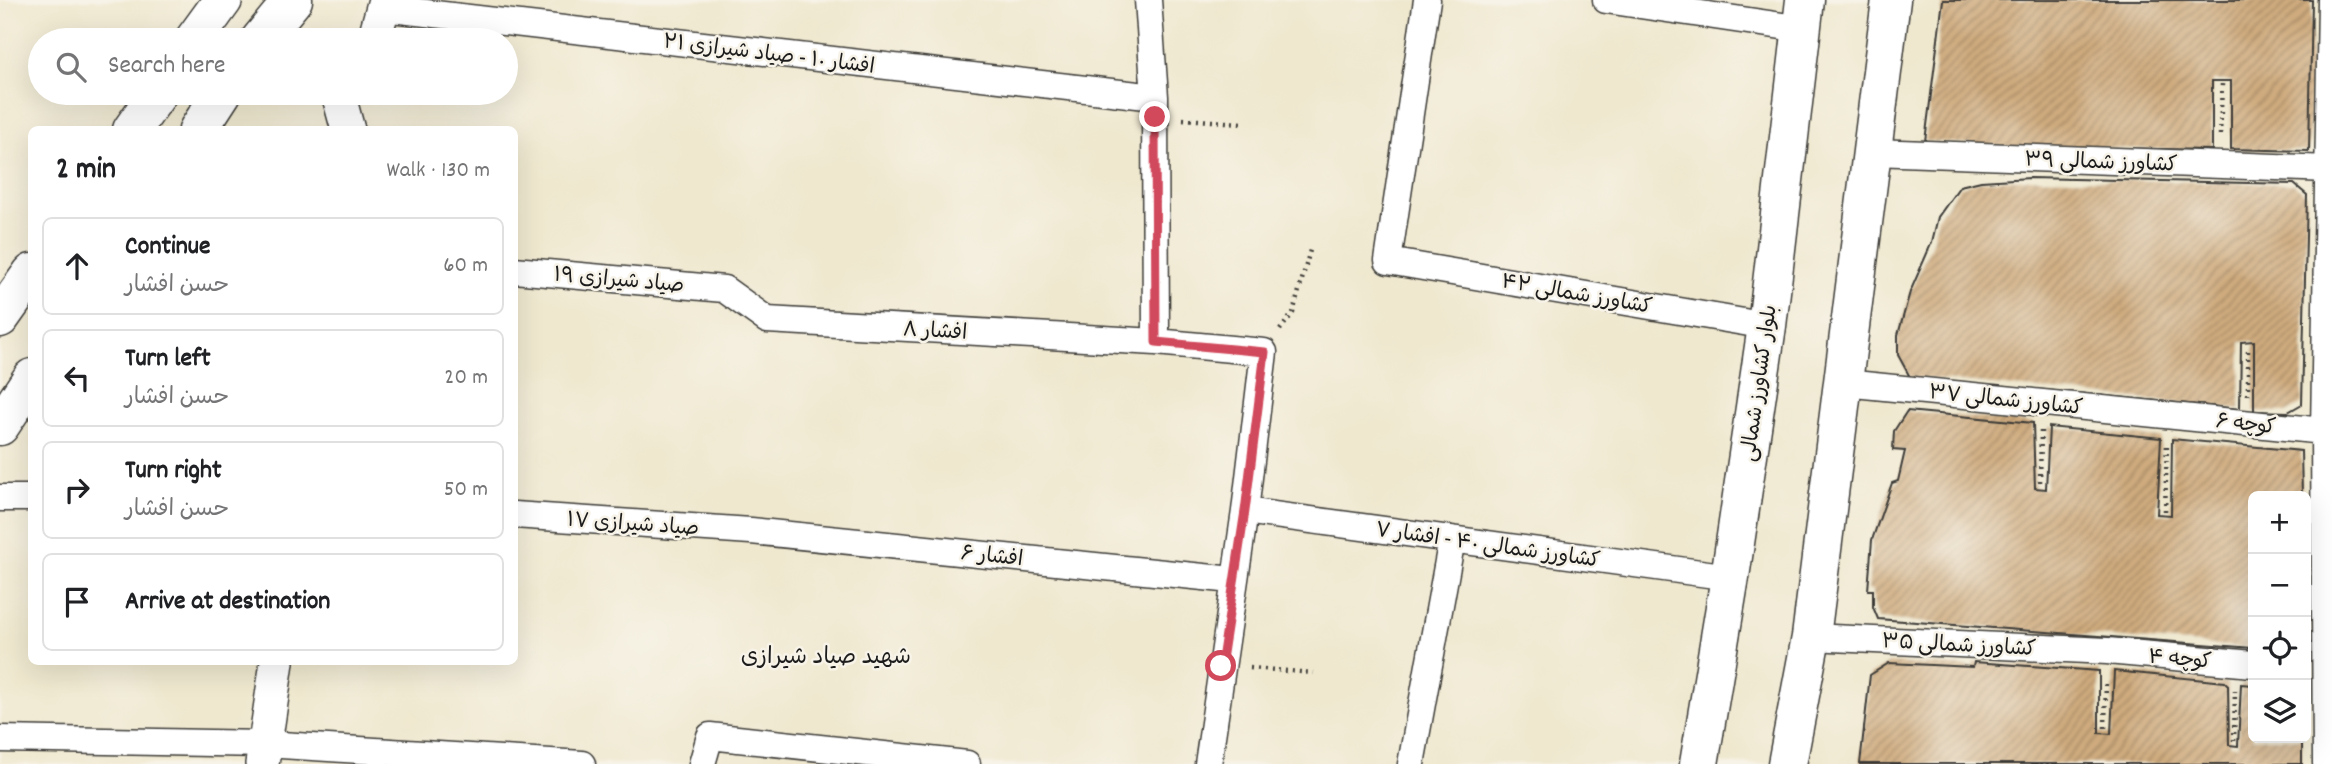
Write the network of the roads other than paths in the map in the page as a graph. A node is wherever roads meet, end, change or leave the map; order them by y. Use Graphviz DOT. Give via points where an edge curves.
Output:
graph roads {
  1 [pos="223,0"];
  2 [pos="293,0"];
  3 [pos="1148,0"];
  4 [pos="1427,0"];
  5 [pos="1606,0"];
  6 [pos="1891,0"];
  7 [pos="2331,0"];
  8 [pos="384,4"];
  9 [pos="1804,15"];
  10 [pos="203,28"];
  11 [pos="270,28"];
  12 [pos="377,28"];
  13 [pos="150,105"];
  14 [pos="214,105"];
  15 [pos="342,105"];
  16 [pos="356,105"];
  17 [pos="1155,107"];
  18 [pos="135,126"];
  19 [pos="201,126"];
  20 [pos="348,126"];
  21 [pos="350,126"];
  22 [pos="1873,152"];
  23 [pos="2329,169"];
  24 [pos="518,270"];
  25 [pos="28,279"];
  26 [pos="724,289"];
  27 [pos="0,318"];
  28 [pos="1767,326"];
  29 [pos="1156,342"];
  30 [pos="1844,383"];
  31 [pos="28,385"];
  32 [pos="2167,415"];
  33 [pos="0,426"];
  34 [pos="2324,431"];
  35 [pos="0,498"];
  36 [pos="28,498"];
  37 [pos="1245,511"];
  38 [pos="518,515"];
  39 [pos="751,531"];
  40 [pos="1452,539"];
  41 [pos="1730,577"];
  42 [pos="1233,580"];
  43 [pos="1811,636"];
  44 [pos="2107,651"];
  45 [pos="2244,663"];
  46 [pos="277,665"];
  47 [pos="2316,669"];
  48 [pos="0,739"];
  49 [pos="263,754"];
  50 [pos="582,764"];
  51 [pos="702,764"];
  52 [pos="967,764"];
  53 [pos="1208,764"];
  54 [pos="1411,764"];
  55 [pos="1699,764"];
  56 [pos="1787,764"];
  57 [pos="2326,764"];
  1 -- 10 [label="main road"];
  2 -- 11 [label="main road"];
  3 -- 17 [label="street"];
  4 -- 28 [label="street, کشاورز شمالی ۴۲" via="1388,261"];
  5 -- 9 [label="street"];
  6 -- 22 [label="main road"];
  7 -- 23 [label="street"];
  8 -- 12 [label="street"];
  8 -- 17 [label="street, افشار ۱۰ - صیاد شیرازی ۲۱"];
  9 -- 28 [label="main road, بلوار کشاورز شمالی"];
  13 -- 18 [label="main road"];
  14 -- 19 [label="main road"];
  15 -- 20 [label="street"];
  16 -- 21 [label="street"];
  17 -- 29 [label="street"];
  22 -- 23 [label="street, کشاورز شمالی ۳۹"];
  22 -- 30 [label="main road"];
  23 -- 34 [label="street"];
  24 -- 26 [label="street, صیاد شیرازی ۱۹"];
  25 -- 27 [label="main road"];
  26 -- 29 [label="street, افشار ۸" via="767,320"];
  28 -- 41 [label="main road, بلوار کشاورز شمالی"];
  29 -- 37 [label="street, افشار ۸" via="1265,352"];
  30 -- 32 [label="street, کشاورز شمالی ۳۷"];
  30 -- 43 [label="main road"];
  31 -- 33 [label="main road"];
  32 -- 34 [label="street, کوچه ۶"];
  34 -- 47 [label="street"];
  35 -- 36 [label="street"];
  37 -- 40 [label="street, کشاورز شمالی ۴۰ - افشار ۷"];
  37 -- 42 [label="street"];
  38 -- 39 [label="street, صیاد شیرازی ۱۷"];
  39 -- 42 [label="street, افشار ۶"];
  40 -- 41 [label="street, کشاورز شمالی ۴۰ - افشار ۷"];
  40 -- 54 [label="street"];
  41 -- 55 [label="main road, بلوار کشاورز شمالی"];
  42 -- 53 [label="street"];
  43 -- 44 [label="street, کشاورز شمالی ۳۵"];
  43 -- 56 [label="main road"];
  44 -- 45 [label="street, کوچه ۴"];
  46 -- 49 [label="street"];
  47 -- 57 [label="street"];
  48 -- 49 [label="street"];
  49 -- 50 [label="street"];
  51 -- 52 [label="street" via="710,736"];
}
